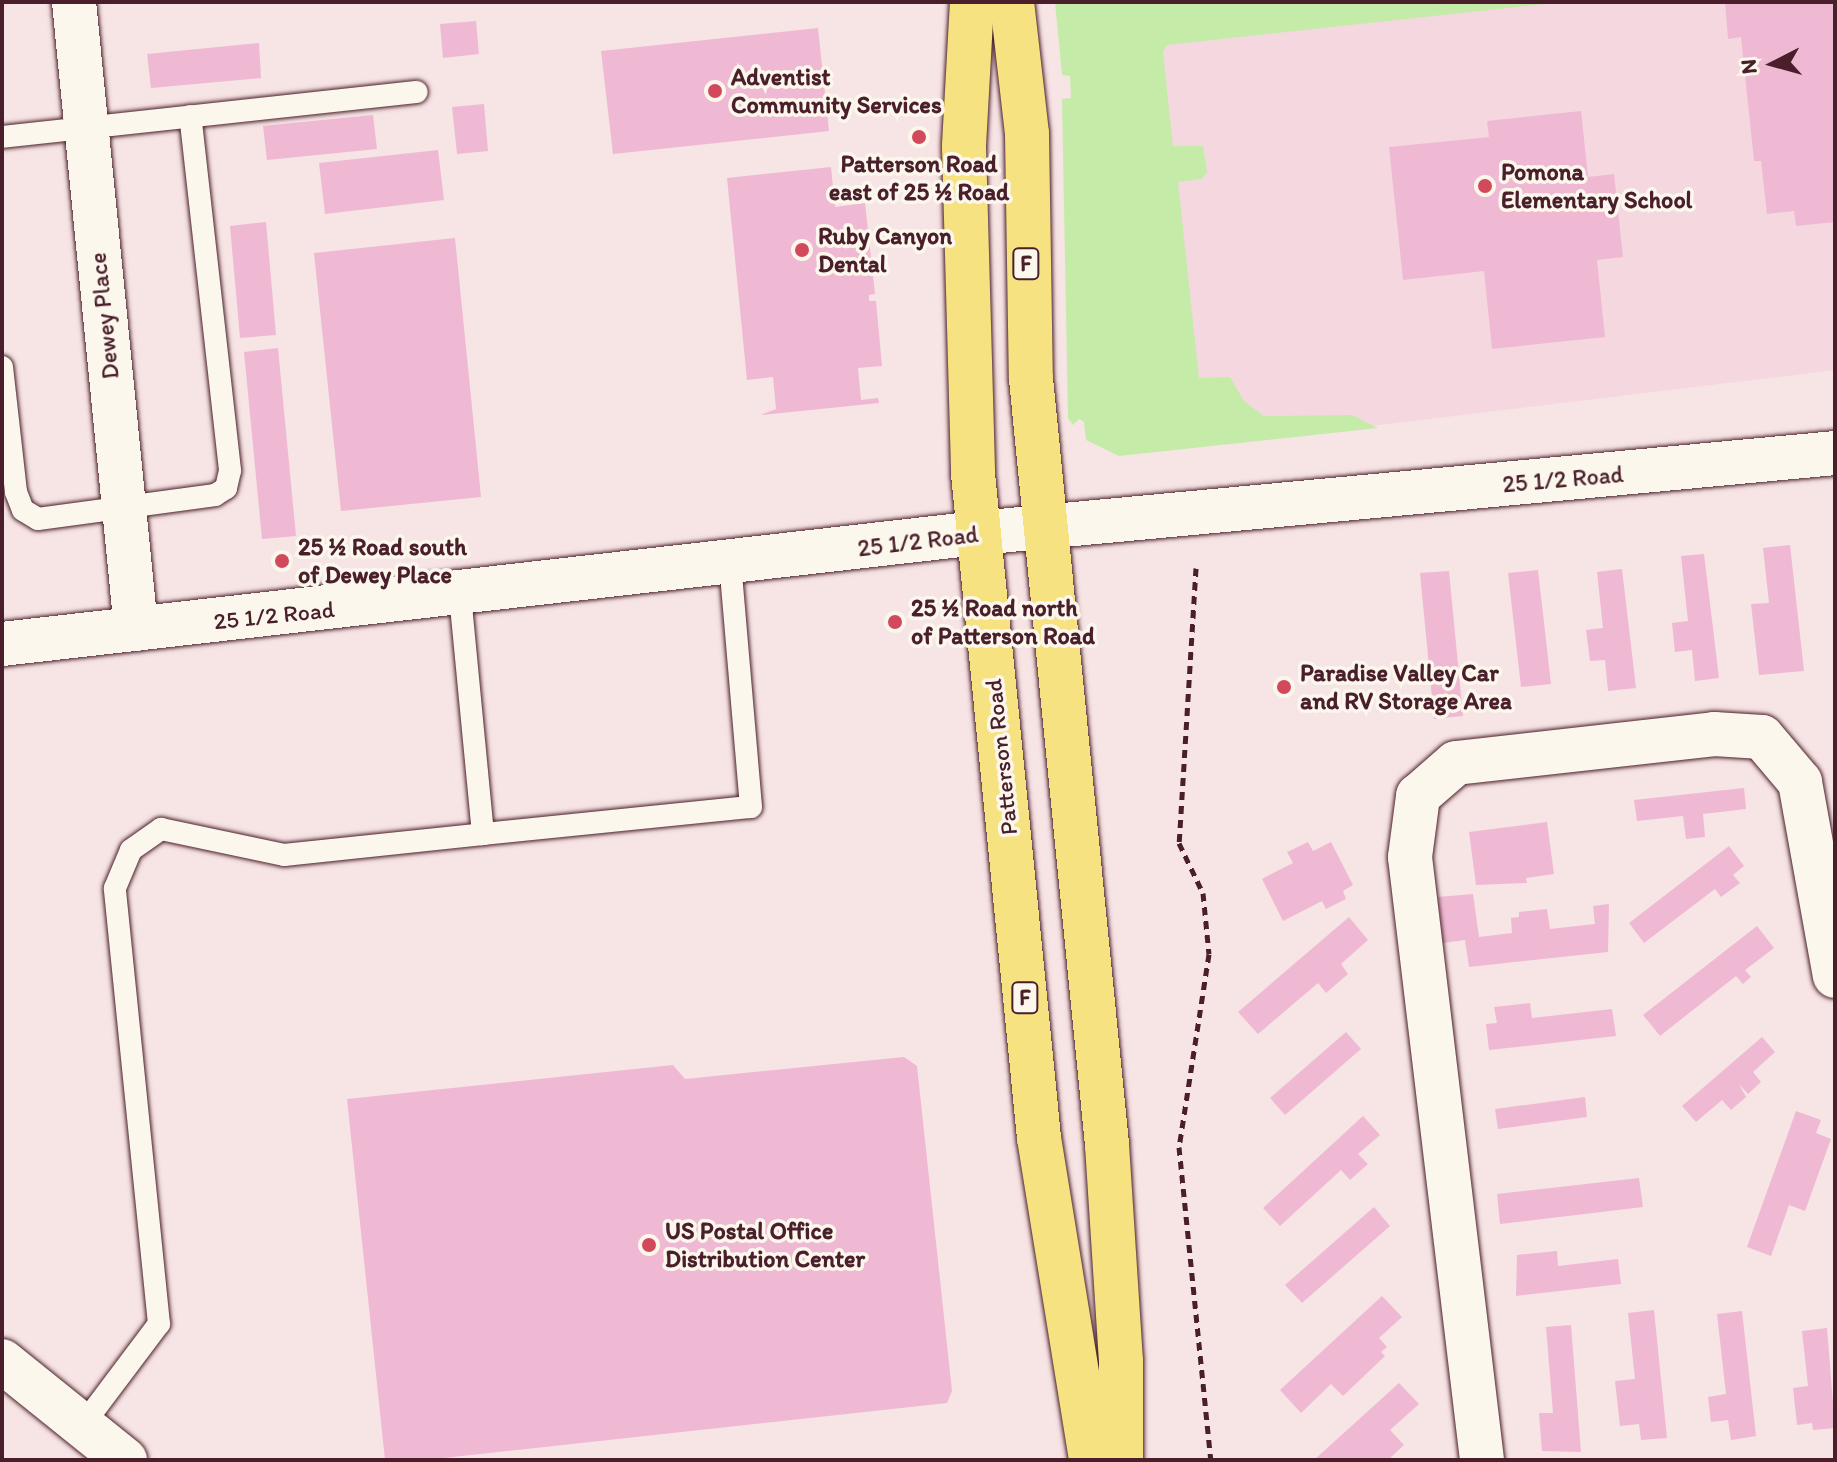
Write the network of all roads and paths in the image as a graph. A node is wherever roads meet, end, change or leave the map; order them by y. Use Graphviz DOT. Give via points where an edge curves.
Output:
graph roads {
  1 [pos="74,2"];
  2 [pos="972,2"];
  3 [pos="1012,2"];
  4 [pos="417,92"];
  5 [pos="190,116"];
  6 [pos="83,127"];
  7 [pos="2,137"];
  8 [pos="2,367"];
  9 [pos="1835,453"];
  10 [pos="125,506"];
  11 [pos="1045,527"];
  12 [pos="978,533"];
  13 [pos="730,564"];
  14 [pos="1196,568"];
  15 [pos="460,595"];
  16 [pos="136,629"];
  17 [pos="2,644"];
  18 [pos="483,834"];
  19 [pos="1835,976"];
  20 [pos="2,1361"];
  21 [pos="82,1426"];
  22 [pos="125,1460"];
  23 [pos="1091,1460"];
  24 [pos="1121,1460"];
  25 [pos="1211,1460"];
  26 [pos="1482,1460"];
  1 -- 6 [label="street, Dewey Place"];
  2 -- 12 [label="main road, Patterson Road / F" via="964,147 965,262"];
  3 -- 11 [label="main road, F" via="1027,134 1031,379"];
  4 -- 5 [label="lane"];
  5 -- 6 [label="lane"];
  5 -- 10 [label="lane" via="230,470 226,488 215,495"];
  6 -- 7 [label="lane"];
  6 -- 10 [label="street, Dewey Place"];
  8 -- 10 [label="lane" via="16,492 23,510 38,519"];
  9 -- 11 [label="street, 25 1/2 Road"];
  10 -- 16 [label="street, Dewey Place"];
  11 -- 12 [label="street, 25 1/2 Road"];
  11 -- 24 [label="main road, F" via="1107,1145 1121,1361"];
  12 -- 13 [label="street, 25 1/2 Road"];
  12 -- 23 [label="main road, Patterson Road / F" via="1039,1138"];
  13 -- 15 [label="street, 25 1/2 Road"];
  13 -- 18 [label="lane" via="751,807"];
  14 -- 25 [label="path" via="1179,843 1203,893 1209,954 1179,1147"];
  15 -- 16 [label="street, 25 1/2 Road"];
  15 -- 18 [label="lane"];
  16 -- 17 [label="street, 25 1/2 Road"];
  18 -- 21 [label="lane" via="284,855 161,829 131,850 115,888 159,1324"];
  19 -- 26 [label="street" via="1800,782 1762,737 1714,734 1456,763 1418,796 1410,857"];
  20 -- 21 [label="street"];
  21 -- 22 [label="street"];
}
